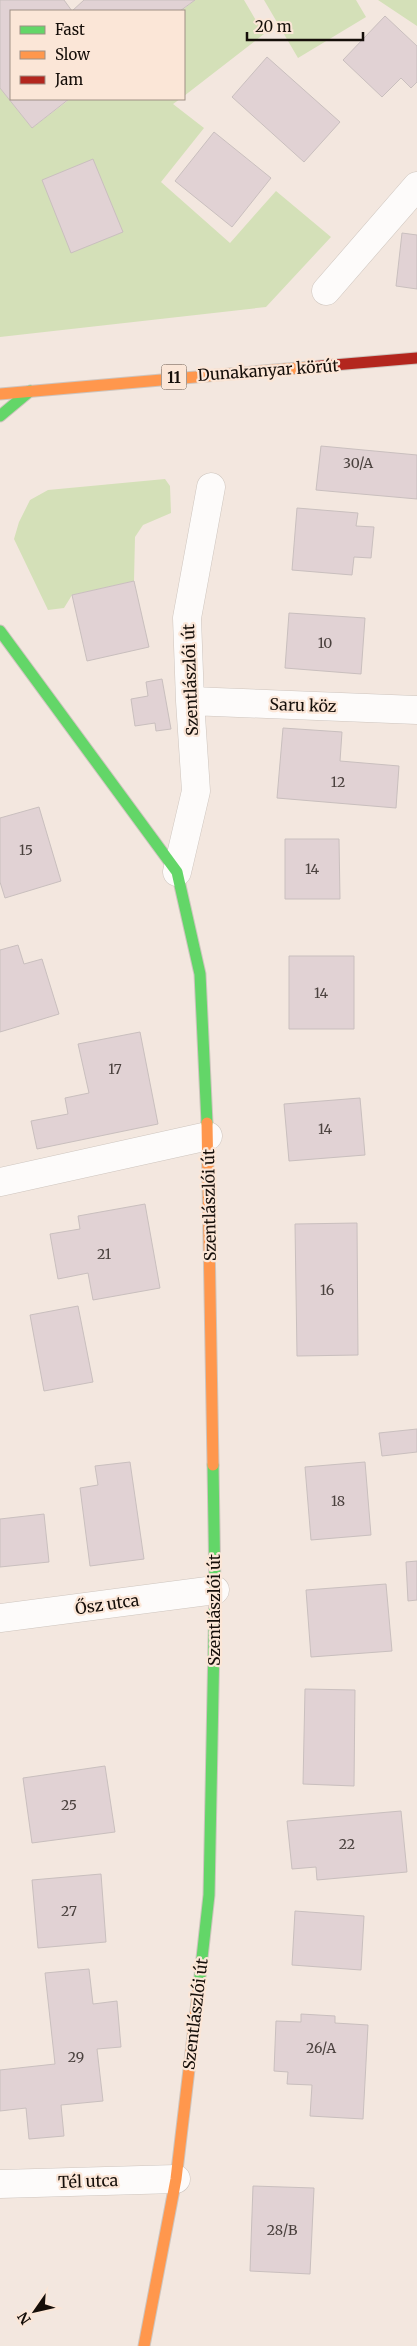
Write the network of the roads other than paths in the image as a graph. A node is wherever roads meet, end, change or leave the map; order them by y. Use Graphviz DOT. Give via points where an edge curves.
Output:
graph roads {
  1 [pos="417,186"];
  2 [pos="326,291"];
  3 [pos="417,358"];
  4 [pos="30,391"];
  5 [pos="0,394"];
  6 [pos="0,416"];
  7 [pos="211,487"];
  8 [pos="0,631"];
  9 [pos="190,701"];
  10 [pos="417,710"];
  11 [pos="176,872"];
  12 [pos="208,1136"];
  13 [pos="0,1182"];
  14 [pos="215,1590"];
  15 [pos="0,1618"];
  16 [pos="176,2179"];
  17 [pos="0,2184"];
  18 [pos="144,2346"];
  1 -- 2 [label="street"];
  3 -- 4 [label="main road, Dunakanyar körút / 11"];
  4 -- 5 [label="main road, Dunakanyar körút / 11"];
  4 -- 6 [label="main road"];
  7 -- 9 [label="street, Szentlászlói út" via="187,618"];
  8 -- 11 [label="main road, Szentlászlói út"];
  9 -- 10 [label="street, Saru köz"];
  9 -- 11 [label="street, Szentlászlói út" via="196,790"];
  11 -- 12 [label="main road, Szentlászlói út" via="200,974"];
  12 -- 13 [label="street"];
  12 -- 14 [label="main road, Szentlászlói út"];
  14 -- 15 [label="street, Ősz utca"];
  14 -- 16 [label="main road, Szentlászlói út" via="209,1895"];
  16 -- 17 [label="street, Tél utca"];
  16 -- 18 [label="main road, Szentlászlói út"];
}
